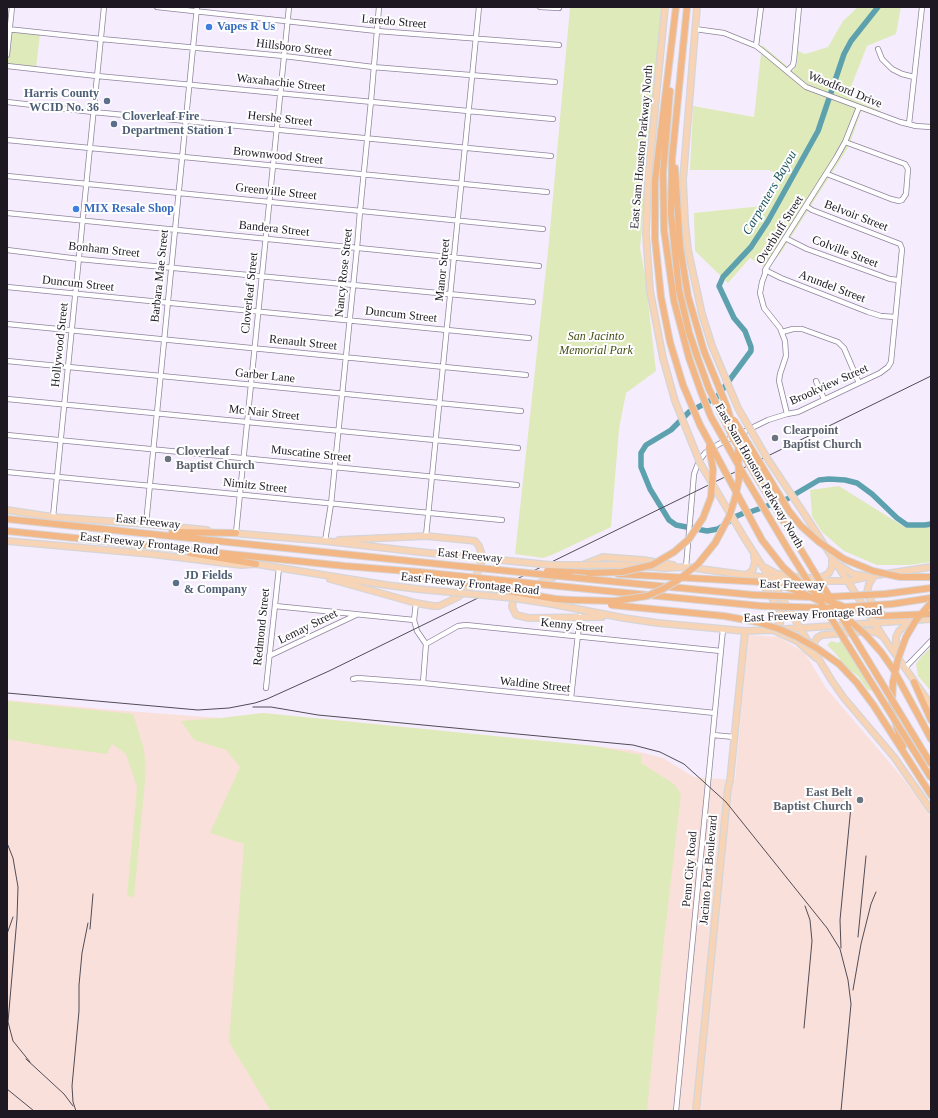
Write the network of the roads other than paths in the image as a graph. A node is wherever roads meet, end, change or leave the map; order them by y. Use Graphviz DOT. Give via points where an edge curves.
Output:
graph roads {
  1 [pos="12,7"];
  2 [pos="104,7"];
  3 [pos="157,7"];
  4 [pos="289,7"];
  5 [pos="379,7"];
  6 [pos="479,7"];
  7 [pos="540,7"];
  8 [pos="665,7"];
  9 [pos="676,7"];
  10 [pos="687,7"];
  11 [pos="697,7"];
  12 [pos="761,7"];
  13 [pos="799,7"];
  14 [pos="922,7"];
  15 [pos="559,8"];
  16 [pos="197,9"];
  17 [pos="287,20"];
  18 [pos="8,29"];
  19 [pos="695,29"];
  20 [pos="377,31"];
  21 [pos="476,38"];
  22 [pos="101,39"];
  23 [pos="558,45"];
  24 [pos="756,46"];
  25 [pos="193,47"];
  26 [pos="878,49"];
  27 [pos="7,55"];
  28 [pos="284,56"];
  29 [pos="7,66"];
  30 [pos="374,67"];
  31 [pos="787,71"];
  32 [pos="97,76"];
  33 [pos="472,76"];
  34 [pos="914,77"];
  35 [pos="555,82"];
  36 [pos="190,84"];
  37 [pos="280,92"];
  38 [pos="371,101"];
  39 [pos="7,102"];
  40 [pos="859,107"];
  41 [pos="469,111"];
  42 [pos="93,112"];
  43 [pos="553,119"];
  44 [pos="186,120"];
  45 [pos="675,124"];
  46 [pos="909,124"];
  47 [pos="931,127"];
  48 [pos="277,129"];
  49 [pos="367,138"];
  50 [pos="7,140"];
  51 [pos="845,142"];
  52 [pos="465,147"];
  53 [pos="90,149"];
  54 [pos="550,156"];
  55 [pos="182,157"];
  56 [pos="273,166"];
  57 [pos="364,174"];
  58 [pos="827,174"];
  59 [pos="7,176"];
  60 [pos="461,184"];
  61 [pos="86,185"];
  62 [pos="547,192"];
  63 [pos="179,193"];
  64 [pos="269,202"];
  65 [pos="806,206"];
  66 [pos="360,211"];
  67 [pos="7,213"];
  68 [pos="458,220"];
  69 [pos="82,222"];
  70 [pos="543,229"];
  71 [pos="175,230"];
  72 [pos="785,238"];
  73 [pos="266,239"];
  74 [pos="900,244"];
  75 [pos="357,248"];
  76 [pos="7,250"];
  77 [pos="454,257"];
  78 [pos="79,259"];
  79 [pos="539,266"];
  80 [pos="171,267"];
  81 [pos="764,270"];
  82 [pos="262,276"];
  83 [pos="898,280"];
  84 [pos="353,285"];
  85 [pos="7,287"];
  86 [pos="450,294"];
  87 [pos="75,295"];
  88 [pos="533,302"];
  89 [pos="168,303"];
  90 [pos="258,312"];
  91 [pos="895,317"];
  92 [pos="349,320"];
  93 [pos="7,324"];
  94 [pos="447,330"];
  95 [pos="72,331"];
  96 [pos="782,332"];
  97 [pos="529,338"];
  98 [pos="164,340"];
  99 [pos="255,348"];
  100 [pos="345,358"];
  101 [pos="7,361"];
  102 [pos="443,367"];
  103 [pos="68,368"];
  104 [pos="526,375"];
  105 [pos="161,376"];
  106 [pos="816,381"];
  107 [pos="859,383"];
  108 [pos="251,384"];
  109 [pos="342,393"];
  110 [pos="7,399"];
  111 [pos="824,399"];
  112 [pos="440,403"];
  113 [pos="64,405"];
  114 [pos="727,407"];
  115 [pos="521,411"];
  116 [pos="157,413"];
  117 [pos="787,414"];
  118 [pos="247,422"];
  119 [pos="700,425"];
  120 [pos="338,431"];
  121 [pos="7,435"];
  122 [pos="436,440"];
  123 [pos="61,441"];
  124 [pos="518,448"];
  125 [pos="153,449"];
  126 [pos="244,458"];
  127 [pos="335,467"];
  128 [pos="7,472"];
  129 [pos="432,476"];
  130 [pos="57,478"];
  131 [pos="517,484"];
  132 [pos="150,486"];
  133 [pos="240,495"];
  134 [pos="331,504"];
  135 [pos="7,510"];
  136 [pos="429,514"];
  137 [pos="53,517"];
  138 [pos="7,519"];
  139 [pos="502,520"];
  140 [pos="146,524"];
  141 [pos="7,531"];
  142 [pos="142,533"];
  143 [pos="236,533"];
  144 [pos="426,536"];
  145 [pos="7,540"];
  146 [pos="325,541"];
  147 [pos="143,545"];
  148 [pos="754,553"];
  149 [pos="831,555"];
  150 [pos="837,563"];
  151 [pos="256,564"];
  152 [pos="683,567"];
  153 [pos="763,567"];
  154 [pos="931,567"];
  155 [pos="279,568"];
  156 [pos="500,570"];
  157 [pos="303,571"];
  158 [pos="589,573"];
  159 [pos="418,574"];
  160 [pos="744,576"];
  161 [pos="873,576"];
  162 [pos="755,577"];
  163 [pos="931,577"];
  164 [pos="771,580"];
  165 [pos="791,581"];
  166 [pos="848,581"];
  167 [pos="931,588"];
  168 [pos="781,596"];
  169 [pos="931,598"];
  170 [pos="572,600"];
  171 [pos="903,602"];
  172 [pos="416,603"];
  173 [pos="931,603"];
  174 [pos="275,606"];
  175 [pos="865,607"];
  176 [pos="931,614"];
  177 [pos="356,615"];
  178 [pos="580,616"];
  179 [pos="624,618"];
  180 [pos="931,619"];
  181 [pos="414,620"];
  182 [pos="910,620"];
  183 [pos="894,621"];
  184 [pos="874,622"];
  185 [pos="854,624"];
  186 [pos="801,628"];
  187 [pos="723,629"];
  188 [pos="773,630"];
  189 [pos="745,631"];
  190 [pos="578,636"];
  191 [pos="884,638"];
  192 [pos="931,642"];
  193 [pos="426,644"];
  194 [pos="721,651"];
  195 [pos="896,654"];
  196 [pos="817,655"];
  197 [pos="269,656"];
  198 [pos="821,662"];
  199 [pos="905,668"];
  200 [pos="353,679"];
  201 [pos="914,682"];
  202 [pos="423,683"];
  203 [pos="266,688"];
  204 [pos="571,698"];
  205 [pos="931,705"];
  206 [pos="715,713"];
  207 [pos="931,720"];
  208 [pos="713,735"];
  209 [pos="734,737"];
  210 [pos="931,739"];
  211 [pos="907,758"];
  212 [pos="931,764"];
  213 [pos="931,778"];
  214 [pos="931,795"];
  215 [pos="931,810"];
  216 [pos="676,1111"];
  217 [pos="696,1111"];
  1 -- 18 [label="street"];
  2 -- 22 [label="street, Hollywood Street"];
  3 -- 16 [label="street, Laredo Street"];
  4 -- 17 [label="street, Cloverleaf Street"];
  5 -- 20 [label="street, Nancy Rose Street"];
  6 -- 21 [label="street, Manor Street"];
  7 -- 15 [label="street"];
  8 -- 148 [label="main road, East Sam Houston Parkway North, bridge" via="648,180 646,234 650,291 663,358 675,401 700,463"];
  9 -- 119 [label="highway" via="655,181 655,239 665,320 674,358"];
  9 -- 213 [label="highway, East Sam Houston Parkway North, bridge" via="663,173 663,215 674,301 689,358 711,417 744,475"];
  10 -- 45 [label="highway, East Sam Houston Parkway North"];
  11 -- 19 [label="main road, East Sam Houston Parkway North"];
  12 -- 24 [label="street"];
  13 -- 31 [label="street" via="794,60"];
  14 -- 34 [label="street"];
  16 -- 17 [label="street, Laredo Street"];
  16 -- 25 [label="street, Barbara Mae Street"];
  17 -- 20 [label="street, Laredo Street"];
  17 -- 28 [label="street, Cloverleaf Street"];
  18 -- 22 [label="street, Hillsboro Street"];
  18 -- 27 [label="street"];
  19 -- 24 [label="street, Woodford Drive" via="724,33"];
  19 -- 149 [label="main road, East Sam Houston Parkway North, bridge" via="683,180 685,223 702,314 712,346 738,408 757,442"];
  20 -- 21 [label="street, Laredo Street"];
  20 -- 30 [label="street, Nancy Rose Street"];
  21 -- 23 [label="street, Laredo Street"];
  21 -- 33 [label="street, Manor Street"];
  22 -- 25 [label="street, Hillsboro Street"];
  22 -- 32 [label="street, Hollywood Street"];
  24 -- 31 [label="street, Woodford Drive"];
  25 -- 28 [label="street, Hillsboro Street"];
  25 -- 36 [label="street, Barbara Mae Street"];
  26 -- 34 [label="street" via="882,59 892,69"];
  28 -- 30 [label="street, Hillsboro Street"];
  28 -- 37 [label="street, Cloverleaf Street"];
  29 -- 32 [label="street, Waxahachie Street"];
  30 -- 33 [label="street, Hillsboro Street"];
  30 -- 38 [label="street, Nancy Rose Street"];
  31 -- 40 [label="street, Woodford Drive" via="806,87"];
  32 -- 36 [label="street, Waxahachie Street"];
  32 -- 42 [label="street, Hollywood Street"];
  33 -- 35 [label="street, Hillsboro Street"];
  33 -- 41 [label="street, Manor Street"];
  34 -- 46 [label="street"];
  36 -- 37 [label="street, Waxahachie Street"];
  36 -- 44 [label="street, Barbara Mae Street"];
  37 -- 38 [label="street, Waxahachie Street"];
  37 -- 48 [label="street, Cloverleaf Street"];
  38 -- 41 [label="street, Waxahachie Street"];
  38 -- 49 [label="street, Nancy Rose Street"];
  39 -- 42 [label="street, Hershe Street"];
  40 -- 46 [label="street, Woodford Drive"];
  40 -- 51 [label="street, Overbluff Street"];
  41 -- 43 [label="street, Waxahachie Street"];
  41 -- 52 [label="street, Manor Street"];
  42 -- 44 [label="street, Hershe Street"];
  42 -- 53 [label="street, Hollywood Street"];
  44 -- 48 [label="street, Hershe Street"];
  44 -- 55 [label="street, Barbara Mae Street"];
  45 -- 114 [label="highway" via="678,221 686,285 704,351"];
  45 -- 212 [label="highway, East Sam Houston Parkway North, bridge" via="670,195 679,290 709,389 733,438"];
  46 -- 47 [label="street, Woodford Drive"];
  48 -- 49 [label="street, Hershe Street"];
  48 -- 56 [label="street, Cloverleaf Street"];
  49 -- 52 [label="street, Hershe Street"];
  49 -- 57 [label="street, Nancy Rose Street"];
  50 -- 53 [label="street, Brownwood Street"];
  51 -- 58 [label="street, Overbluff Street"];
  51 -- 58 [label="street" via="905,164 908,169 906,194 902,200 891,199"];
  52 -- 54 [label="street, Hershe Street"];
  52 -- 60 [label="street, Manor Street"];
  53 -- 55 [label="street, Brownwood Street"];
  53 -- 61 [label="street, Hollywood Street"];
  55 -- 56 [label="street, Brownwood Street"];
  55 -- 63 [label="street, Barbara Mae Street"];
  56 -- 57 [label="street, Brownwood Street"];
  56 -- 64 [label="street, Cloverleaf Street"];
  57 -- 60 [label="street, Brownwood Street"];
  57 -- 66 [label="street, Nancy Rose Street"];
  58 -- 65 [label="street, Overbluff Street"];
  59 -- 61 [label="street, Greenville Street"];
  60 -- 62 [label="street, Brownwood Street"];
  60 -- 68 [label="street, Manor Street"];
  61 -- 63 [label="street, Greenville Street"];
  61 -- 69 [label="street, Hollywood Street"];
  63 -- 64 [label="street, Greenville Street"];
  63 -- 71 [label="street, Barbara Mae Street"];
  64 -- 66 [label="street, Greenville Street"];
  64 -- 73 [label="street, Cloverleaf Street"];
  65 -- 72 [label="street, Overbluff Street"];
  65 -- 74 [label="street, Belvoir Street"];
  66 -- 68 [label="street, Greenville Street"];
  66 -- 75 [label="street, Nancy Rose Street"];
  67 -- 69 [label="street, Bandera Street"];
  68 -- 70 [label="street, Greenville Street"];
  68 -- 77 [label="street, Manor Street"];
  69 -- 71 [label="street, Bandera Street"];
  69 -- 78 [label="street, Hollywood Street"];
  71 -- 73 [label="street, Bandera Street"];
  71 -- 80 [label="street, Barbara Mae Street"];
  72 -- 81 [label="street, Overbluff Street"];
  72 -- 83 [label="street, Colville Street" via="807,249 890,280"];
  73 -- 75 [label="street, Bandera Street"];
  73 -- 82 [label="street, Cloverleaf Street"];
  74 -- 83 [label="street, Brookview Street" via="902,249"];
  75 -- 77 [label="street, Bandera Street"];
  75 -- 84 [label="street, Nancy Rose Street"];
  76 -- 78 [label="street, Bonham Street"];
  77 -- 79 [label="street, Bandera Street"];
  77 -- 86 [label="street, Manor Street"];
  78 -- 80 [label="street, Bonham Street"];
  78 -- 87 [label="street, Hollywood Street"];
  80 -- 82 [label="street, Bonham Street"];
  80 -- 89 [label="street, Barbara Mae Street"];
  81 -- 91 [label="street, Arundel Street" via="868,312"];
  81 -- 96 [label="street, Overbluff Street" via="760,293 762,301 766,311"];
  82 -- 84 [label="street, Bonham Street"];
  82 -- 90 [label="street, Cloverleaf Street"];
  83 -- 91 [label="street, Brookview Street"];
  84 -- 86 [label="street, Bonham Street"];
  84 -- 92 [label="street, Nancy Rose Street"];
  85 -- 87 [label="street, Duncum Street"];
  86 -- 88 [label="street, Bonham Street"];
  86 -- 94 [label="street, Manor Street"];
  87 -- 89 [label="street, Duncum Street"];
  87 -- 95 [label="street, Hollywood Street"];
  89 -- 90 [label="street, Duncum Street"];
  89 -- 98 [label="street, Barbara Mae Street"];
  90 -- 92 [label="street, Duncum Street"];
  90 -- 99 [label="street, Cloverleaf Street"];
  91 -- 107 [label="street, Brookview Street" via="889,365 883,372"];
  92 -- 94 [label="street, Duncum Street"];
  92 -- 100 [label="street, Nancy Rose Street"];
  93 -- 95 [label="street, Renault Street"];
  94 -- 97 [label="street, Duncum Street"];
  94 -- 102 [label="street, Manor Street"];
  95 -- 98 [label="street, Renault Street"];
  95 -- 103 [label="street, Hollywood Street"];
  96 -- 107 [label="street" via="802,329 838,342 844,348"];
  96 -- 117 [label="street, Overbluff Street" via="786,356 779,381"];
  98 -- 99 [label="street, Renault Street"];
  98 -- 105 [label="street, Barbara Mae Street"];
  99 -- 100 [label="street, Renault Street"];
  99 -- 108 [label="street, Cloverleaf Street"];
  100 -- 102 [label="street, Renault Street"];
  100 -- 109 [label="street, Nancy Rose Street"];
  101 -- 103 [label="street, Garber Lane"];
  102 -- 104 [label="street, Renault Street"];
  102 -- 112 [label="street, Manor Street"];
  103 -- 105 [label="street, Garber Lane"];
  103 -- 113 [label="street, Hollywood Street"];
  105 -- 108 [label="street, Garber Lane"];
  105 -- 116 [label="street, Barbara Mae Street"];
  106 -- 111 [label="street"];
  107 -- 111 [label="street, Brookview Street"];
  108 -- 109 [label="street, Garber Lane"];
  108 -- 118 [label="street, Cloverleaf Street"];
  109 -- 112 [label="street, Garber Lane"];
  109 -- 120 [label="street, Nancy Rose Street"];
  110 -- 113 [label="street, Mc Nair Street"];
  111 -- 117 [label="street, Brookview Street" via="798,412"];
  112 -- 115 [label="street, Garber Lane"];
  112 -- 122 [label="street, Manor Street"];
  113 -- 116 [label="street, Mc Nair Street"];
  113 -- 123 [label="street, Hollywood Street"];
  114 -- 163 [label="highway, bridge" via="790,511 813,537 837,555 861,567 900,577"];
  114 -- 170 [label="highway, bridge" via="738,446 738,479 729,517 711,549 685,575 653,593 615,601"];
  116 -- 118 [label="street, Mc Nair Street"];
  116 -- 125 [label="street, Barbara Mae Street"];
  117 -- 152 [label="street, Brookview Street" via="768,420 719,444 705,453 699,461 694,474"];
  118 -- 120 [label="street, Mc Nair Street"];
  118 -- 126 [label="street, Cloverleaf Street"];
  119 -- 158 [label="highway, bridge" via="710,452 713,481 708,507 690,539 652,565 622,572"];
  119 -- 176 [label="highway, bridge" via="762,540 783,567 798,580 829,601 858,612 883,616"];
  120 -- 122 [label="street, Mc Nair Street"];
  120 -- 127 [label="street, Nancy Rose Street"];
  121 -- 123 [label="street, Muscatine Street"];
  122 -- 124 [label="street, Mc Nair Street"];
  122 -- 129 [label="street, Manor Street"];
  123 -- 125 [label="street, Muscatine Street"];
  123 -- 130 [label="street, Hollywood Street"];
  125 -- 126 [label="street, Muscatine Street"];
  125 -- 132 [label="street, Barbara Mae Street"];
  126 -- 127 [label="street, Muscatine Street"];
  126 -- 133 [label="street, Cloverleaf Street"];
  127 -- 129 [label="street, Muscatine Street"];
  127 -- 134 [label="street, Nancy Rose Street"];
  128 -- 130 [label="street, Nimitz Street"];
  129 -- 131 [label="street, Muscatine Street"];
  129 -- 136 [label="street, Manor Street"];
  130 -- 132 [label="street, Nimitz Street"];
  130 -- 137 [label="street, Hollywood Street"];
  132 -- 133 [label="street, Nimitz Street"];
  132 -- 140 [label="street, Barbara Mae Street"];
  133 -- 134 [label="street, Nimitz Street"];
  133 -- 143 [label="street, Cloverleaf Street"];
  134 -- 136 [label="street, Nimitz Street"];
  134 -- 146 [label="street, Nancy Rose Street"];
  135 -- 137 [label="main road, East Freeway Frontage Road"];
  136 -- 139 [label="street, Nimitz Street"];
  136 -- 144 [label="street, Manor Street"];
  137 -- 140 [label="main road, East Freeway Frontage Road"];
  138 -- 142 [label="highway, East Freeway"];
  140 -- 143 [label="main road, East Freeway Frontage Road"];
  141 -- 147 [label="highway, East Freeway"];
  142 -- 143 [label="highway"];
  142 -- 156 [label="highway, East Freeway, bridge"];
  143 -- 146 [label="main road, East Freeway Frontage Road"];
  144 -- 146 [label="main road"];
  144 -- 172 [label="main road" via="475,541 483,558 473,584 458,597 439,606"];
  145 -- 151 [label="main road, East Freeway Frontage Road" via="241,565"];
  146 -- 152 [label="main road, East Freeway Frontage Road, bridge" via="551,565"];
  147 -- 151 [label="highway"];
  147 -- 159 [label="highway, East Freeway"];
  148 -- 153 [label="main road, East Sam Houston Parkway North"];
  148 -- 160 [label="main road" via="753,569"];
  149 -- 150 [label="main road, East Sam Houston Parkway North"];
  149 -- 153 [label="main road" via="832,567 829,573 817,578 777,574"];
  150 -- 161 [label="main road" via="854,574"];
  150 -- 166 [label="main road, East Sam Houston Parkway North"];
  151 -- 155 [label="main road, East Freeway Frontage Road"];
  152 -- 160 [label="main road, East Freeway Frontage Road"];
  152 -- 178 [label="main road" via="603,556 524,590 513,602 513,611 522,617"];
  153 -- 164 [label="main road, East Sam Houston Parkway North"];
  154 -- 161 [label="main road, East Freeway Frontage Road"];
  155 -- 157 [label="main road, East Freeway Frontage Road"];
  155 -- 174 [label="street, Redmond Street"];
  156 -- 158 [label="highway, bridge"];
  156 -- 167 [label="highway, East Freeway, bridge" via="754,595 826,597 885,594"];
  157 -- 172 [label="main road"];
  157 -- 179 [label="main road, East Freeway Frontage Road, bridge" via="417,589 513,598"];
  158 -- 210 [label="highway, bridge" via="762,582 790,588 818,600 849,620 875,644 893,669"];
  159 -- 170 [label="highway, bridge" via="542,597"];
  159 -- 171 [label="highway, East Freeway, bridge" via="761,606 829,608"];
  160 -- 162 [label="main road, East Freeway Frontage Road"];
  161 -- 166 [label="main road, East Freeway Frontage Road"];
  161 -- 183 [label="main road" via="867,592 869,598 883,615"];
  162 -- 164 [label="main road, East Freeway Frontage Road"];
  162 -- 188 [label="main road" via="763,584 781,612 780,623"];
  164 -- 165 [label="main road, East Freeway Frontage Road"];
  164 -- 168 [label="main road, East Sam Houston Parkway North"];
  165 -- 166 [label="main road, East Freeway Frontage Road"];
  165 -- 168 [label="main road" via="784,587"];
  166 -- 175 [label="main road, East Sam Houston Parkway North"];
  168 -- 186 [label="main road, East Sam Houston Parkway North"];
  169 -- 171 [label="highway, East Freeway"];
  170 -- 211 [label="highway, bridge" via="731,617 757,622 797,637 839,664 857,683"];
  171 -- 173 [label="highway"];
  172 -- 181 [label="street"];
  173 -- 211 [label="highway, bridge" via="916,620 906,637 893,682 893,715"];
  174 -- 177 [label="street"];
  174 -- 197 [label="street, Redmond Street"];
  175 -- 184 [label="main road, East Sam Houston Parkway North"];
  175 -- 185 [label="main road" via="862,616"];
  177 -- 181 [label="street"];
  177 -- 197 [label="street, Lemay Street"];
  178 -- 179 [label="main road"];
  178 -- 190 [label="street"];
  179 -- 187 [label="main road, East Freeway Frontage Road"];
  180 -- 182 [label="main road, East Freeway Frontage Road"];
  181 -- 193 [label="street"];
  182 -- 183 [label="main road, East Freeway Frontage Road"];
  182 -- 195 [label="main road" via="896,637"];
  183 -- 184 [label="main road, East Freeway Frontage Road"];
  184 -- 185 [label="main road, East Freeway Frontage Road"];
  184 -- 191 [label="main road, East Sam Houston Parkway North"];
  185 -- 186 [label="main road, East Freeway Frontage Road"];
  186 -- 188 [label="main road, East Freeway Frontage Road"];
  186 -- 196 [label="main road, East Sam Houston Parkway North"];
  187 -- 189 [label="main road, East Freeway Frontage Road"];
  187 -- 194 [label="street, Penn City Road"];
  188 -- 189 [label="main road, East Freeway Frontage Road"];
  188 -- 198 [label="main road" via="797,641"];
  189 -- 209 [label="main road, Jacinto Port Boulevard"];
  190 -- 193 [label="street, Kenny Street" via="466,625 458,626"];
  190 -- 194 [label="street, Kenny Street"];
  190 -- 204 [label="street"];
  191 -- 195 [label="main road, East Sam Houston Parkway North"];
  191 -- 196 [label="main road" via="878,632 870,631 822,635 816,638 814,643"];
  192 -- 199 [label="street"];
  193 -- 202 [label="street"];
  194 -- 206 [label="street, Penn City Road"];
  195 -- 199 [label="main road, East Sam Houston Parkway North"];
  196 -- 198 [label="main road, East Sam Houston Parkway North"];
  197 -- 203 [label="street, Redmond Street"];
  198 -- 215 [label="main road, East Sam Houston Parkway North" via="844,698 894,757"];
  199 -- 201 [label="main road, East Sam Houston Parkway North"];
  200 -- 202 [label="street, Waldine Street"];
  201 -- 205 [label="main road, East Sam Houston Parkway North"];
  201 -- 207 [label="highway"];
  202 -- 204 [label="street, Waldine Street"];
  204 -- 206 [label="street, Waldine Street"];
  206 -- 208 [label="street, Penn City Road"];
  208 -- 209 [label="street"];
  208 -- 216 [label="street, Penn City Road"];
  209 -- 217 [label="main road, Jacinto Port Boulevard"];
  211 -- 214 [label="highway"];
}
